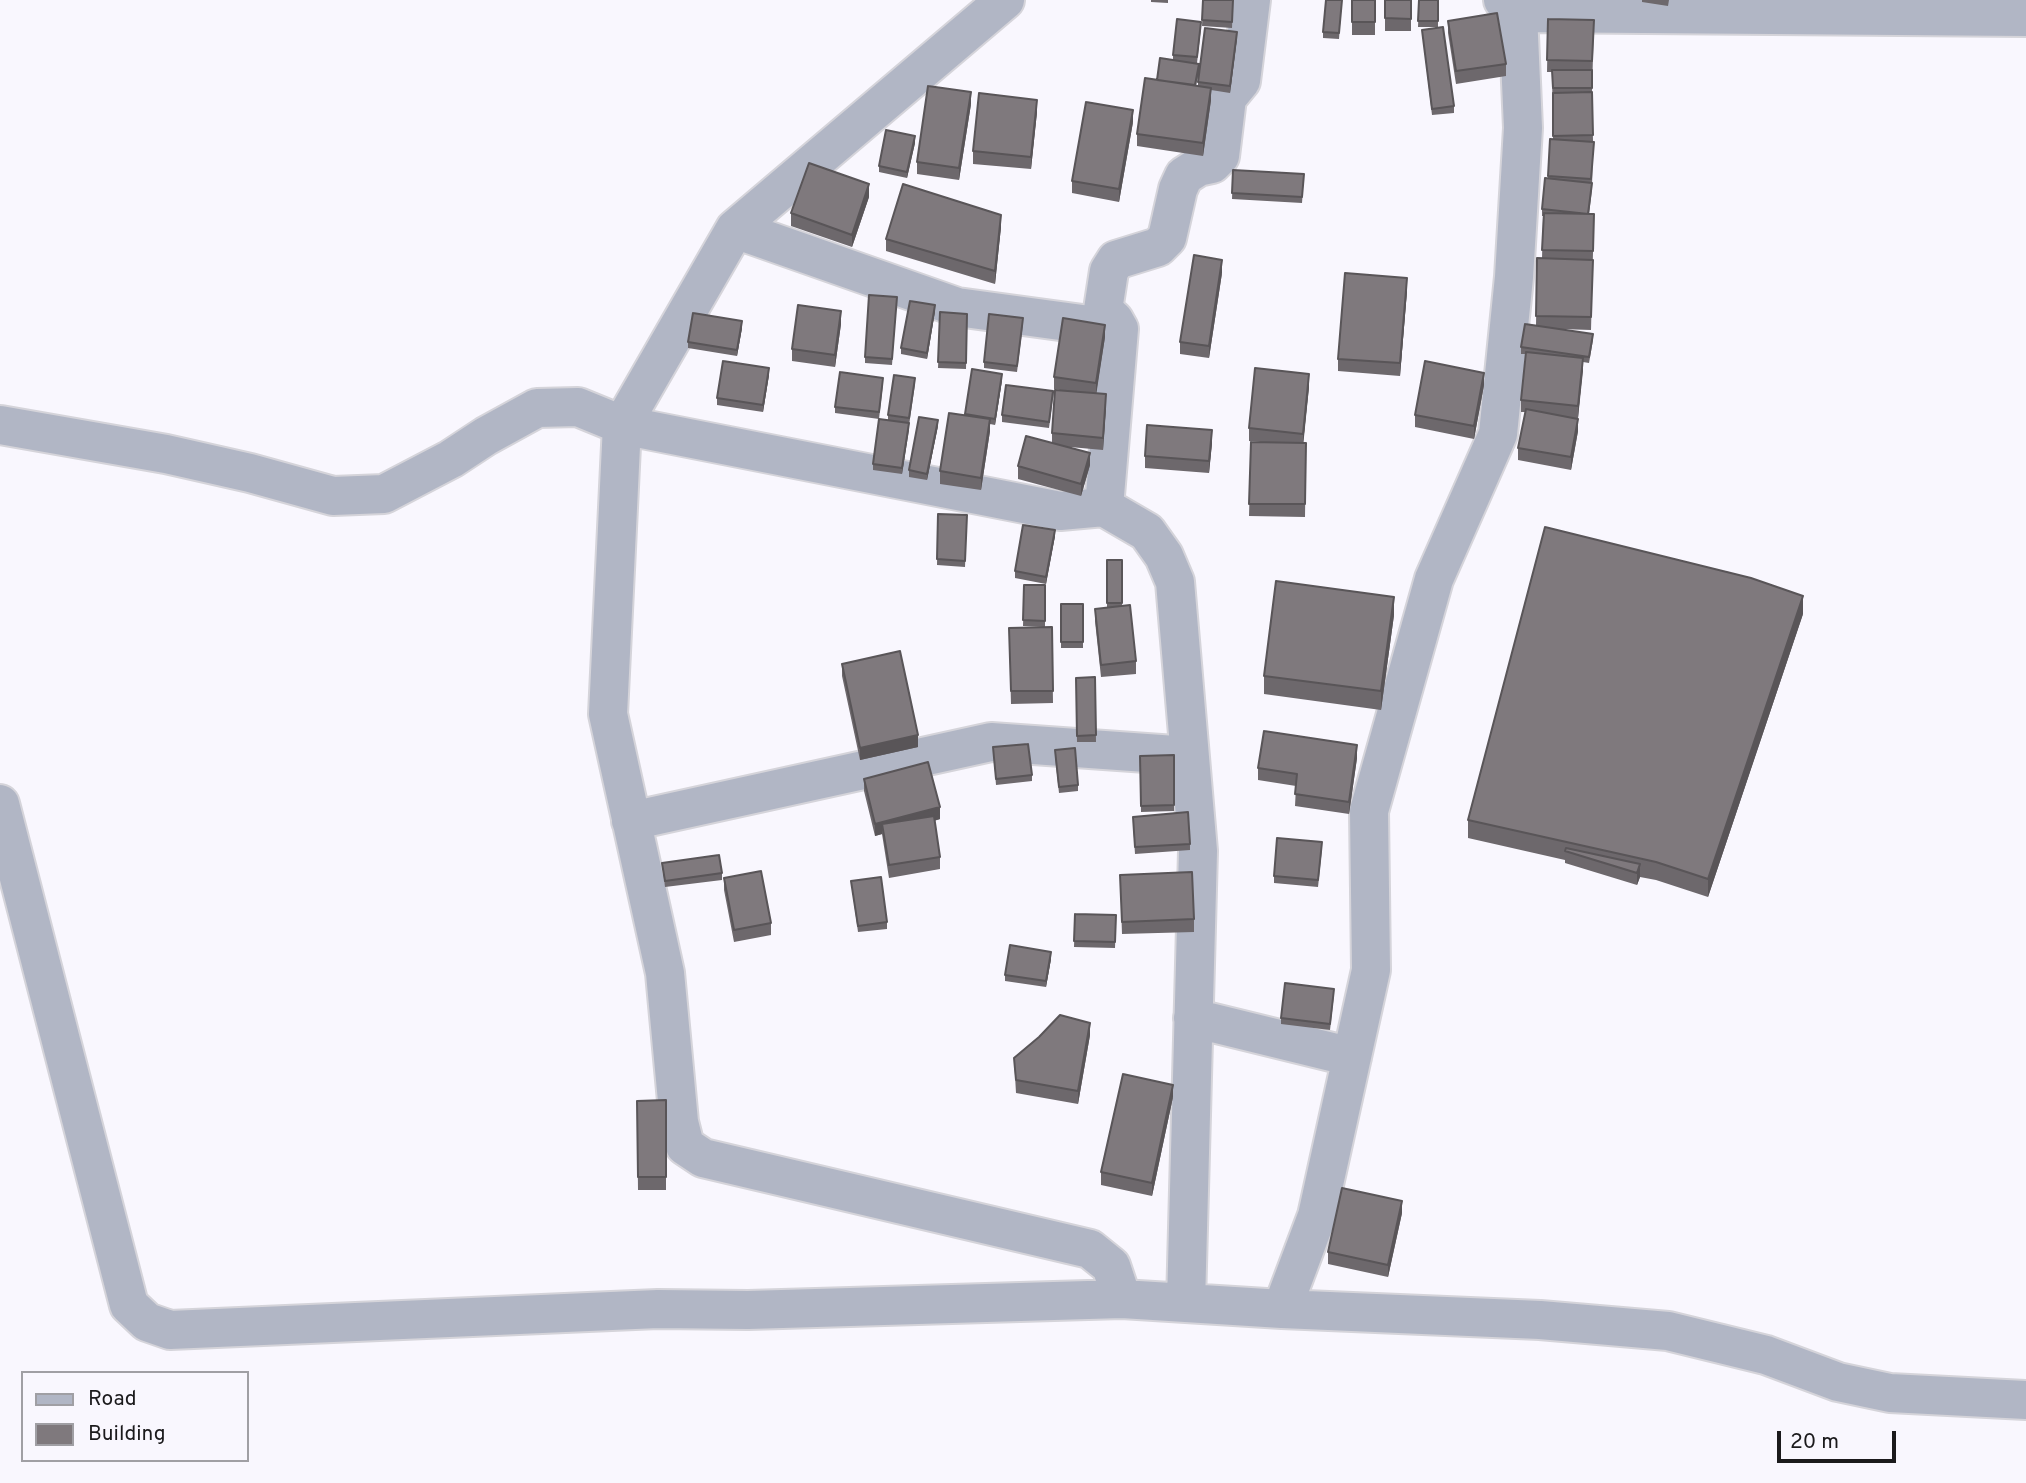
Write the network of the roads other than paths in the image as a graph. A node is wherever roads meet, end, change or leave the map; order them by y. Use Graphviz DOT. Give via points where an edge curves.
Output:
graph roads {
  1 [pos="1005,0"];
  2 [pos="1251,0"];
  3 [pos="1511,6"];
  4 [pos="2026,17"];
  5 [pos="735,229"];
  6 [pos="1119,329"];
  7 [pos="0,425"];
  8 [pos="622,425"];
  9 [pos="1104,507"];
  10 [pos="1189,756"];
  11 [pos="0,804"];
  12 [pos="631,821"];
  13 [pos="1193,1018"];
  14 [pos="1352,1056"];
  15 [pos="1122,1299"];
  16 [pos="1186,1303"];
  17 [pos="1282,1309"];
  18 [pos="2026,1400"];
  1 -- 5 [label="street"];
  2 -- 6 [label="street" via="1241,81 1227,97 1220,156 1184,176 1167,238 1158,247 1116,260 1109,271 1103,310"];
  3 -- 4 [label="street"];
  3 -- 14 [label="street" via="1523,128 1498,434 1434,579 1369,811 1371,970"];
  5 -- 6 [label="street" via="957,307"];
  5 -- 8 [label="street"];
  6 -- 9 [label="street"];
  7 -- 8 [label="street" via="166,454 333,496 384,494 537,408 578,407"];
  8 -- 9 [label="street" via="1060,511"];
  8 -- 12 [label="street" via="608,714"];
  9 -- 10 [label="street" via="1147,532 1175,582"];
  10 -- 12 [label="street" via="991,742"];
  10 -- 13 [label="street" via="1198,851"];
  11 -- 15 [label="street" via="129,1305 147,1322 170,1330 658,1309"];
  12 -- 15 [label="street" via="665,973 685,1146 703,1158 1090,1249 1111,1266"];
  13 -- 14 [label="street"];
  13 -- 16 [label="street"];
  14 -- 17 [label="street" via="1317,1216"];
  15 -- 16 [label="street"];
  16 -- 17 [label="street"];
  17 -- 18 [label="street" via="1540,1320 1668,1331 1890,1393"];
}
